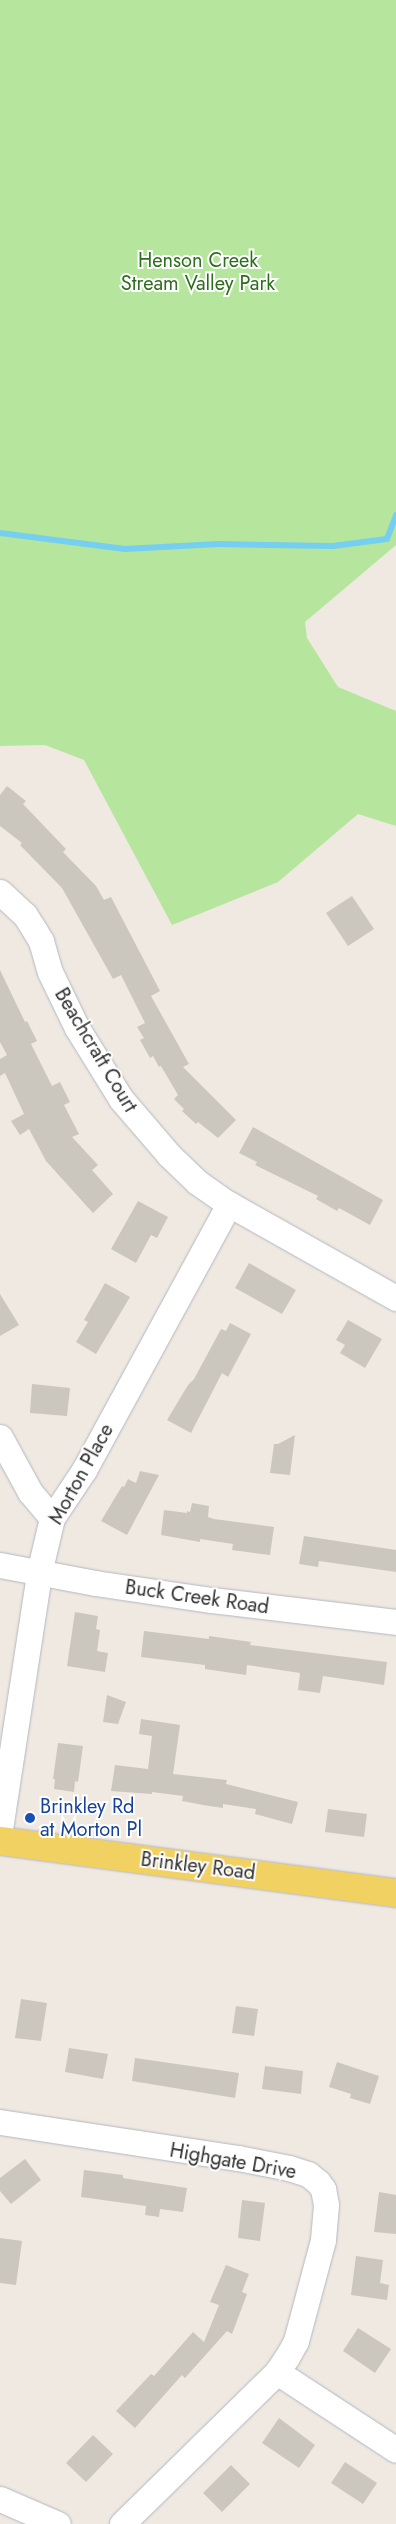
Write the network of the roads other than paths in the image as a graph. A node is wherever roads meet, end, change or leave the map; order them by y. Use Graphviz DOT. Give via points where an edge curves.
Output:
graph roads {
  1 [pos="0,892"];
  2 [pos="229,1204"];
  3 [pos="396,1298"];
  4 [pos="0,1437"];
  5 [pos="52,1518"];
  6 [pos="0,1566"];
  7 [pos="39,1573"];
  8 [pos="396,1622"];
  9 [pos="0,1829"];
  10 [pos="0,1841"];
  11 [pos="396,1893"];
  12 [pos="0,2122"];
  13 [pos="277,2372"];
  14 [pos="396,2450"];
  15 [pos="0,2499"];
  16 [pos="58,2524"];
  17 [pos="122,2524"];
  1 -- 2 [label="street, Beachcraft Court" via="25,915 41,941 50,972 77,1028 120,1098 169,1155 198,1182"];
  2 -- 3 [label="street, Beachcraft Court"];
  2 -- 5 [label="street, Morton Place" via="84,1470"];
  4 -- 5 [label="street" via="30,1492"];
  5 -- 7 [label="street, Morton Place"];
  6 -- 7 [label="street, Buck Creek Road"];
  7 -- 8 [label="street, Buck Creek Road" via="212,1600"];
  7 -- 9 [label="street, Morton Place"];
  10 -- 11 [label="main road, Brinkley Road"];
  12 -- 13 [label="street, Highgate Drive" via="238,2158 295,2170 318,2182 326,2205 323,2240 296,2341"];
  13 -- 14 [label="street"];
  13 -- 17 [label="street, Highgate Drive"];
  15 -- 16 [label="street"];
}
